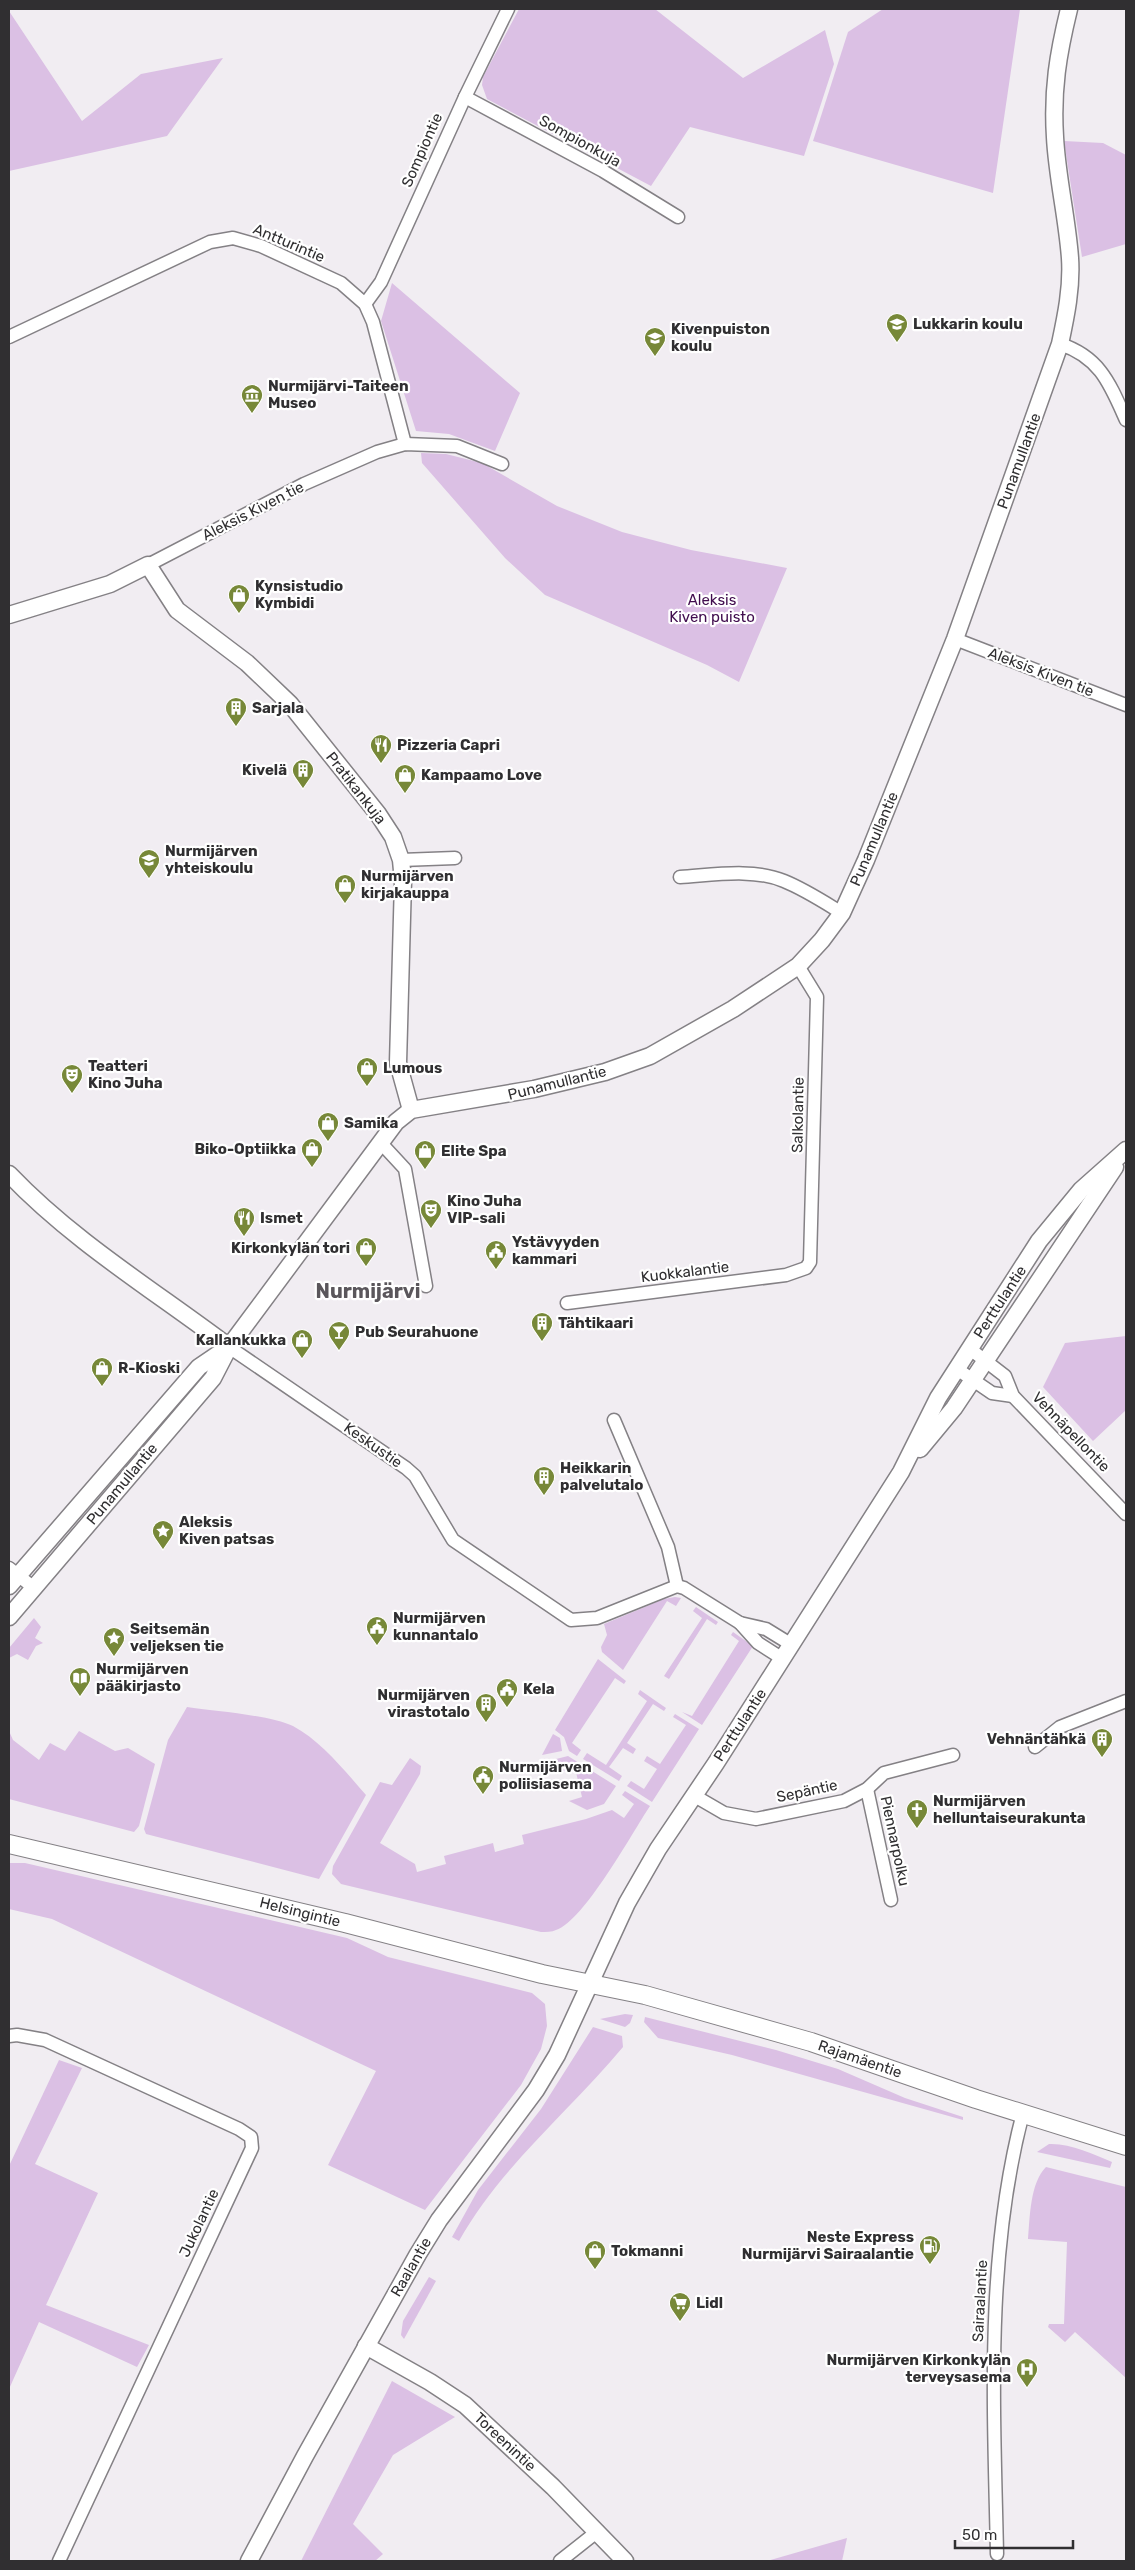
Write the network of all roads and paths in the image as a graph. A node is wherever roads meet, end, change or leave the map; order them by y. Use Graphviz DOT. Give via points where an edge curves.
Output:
graph roads {
  1 [pos="508,9"];
  2 [pos="1069,9"];
  3 [pos="465,96"];
  4 [pos="678,217"];
  5 [pos="364,304"];
  6 [pos="9,337"];
  7 [pos="1060,344"];
  8 [pos="1126,420"];
  9 [pos="405,444"];
  10 [pos="502,464"];
  11 [pos="148,565"];
  12 [pos="9,615"];
  13 [pos="955,639"];
  14 [pos="1126,705"];
  15 [pos="455,858"];
  16 [pos="401,860"];
  17 [pos="680,877"];
  18 [pos="842,913"];
  19 [pos="798,966"];
  20 [pos="410,1110"];
  21 [pos="380,1142"];
  22 [pos="1126,1151"];
  23 [pos="9,1174"];
  24 [pos="806,1268"];
  25 [pos="426,1286"];
  26 [pos="567,1303"];
  27 [pos="229,1347"];
  28 [pos="970,1349"];
  29 [pos="985,1361"];
  30 [pos="957,1369"];
  31 [pos="972,1379"];
  32 [pos="1013,1396"];
  33 [pos="614,1420"];
  34 [pos="901,1472"];
  35 [pos="1126,1514"];
  36 [pos="12,1576"];
  37 [pos="677,1586"];
  38 [pos="34,1588"];
  39 [pos="9,1590"];
  40 [pos="9,1617"];
  41 [pos="788,1652"];
  42 [pos="1126,1701"];
  43 [pos="1035,1747"];
  44 [pos="953,1754"];
  45 [pos="867,1789"];
  46 [pos="694,1795"];
  47 [pos="9,1844"];
  48 [pos="891,1900"];
  49 [pos="590,1983"];
  50 [pos="9,2036"];
  51 [pos="1023,2113"];
  52 [pos="1126,2146"];
  53 [pos="366,2346"];
  54 [pos="598,2531"];
  55 [pos="997,2554"];
  56 [pos="59,2561"];
  57 [pos="249,2561"];
  58 [pos="560,2561"];
  59 [pos="625,2561"];
  1 -- 3 [label="street, Sompiontie"];
  2 -- 7 [label="street, Punamullantie" via="1056,60 1054,97 1055,139 1070,259 1068,311"];
  3 -- 4 [label="street, Sompionkuja" via="603,171"];
  3 -- 5 [label="street, Sompiontie" via="381,282"];
  5 -- 6 [label="street, Antturintie" via="341,283 261,246 233,238 210,242"];
  5 -- 9 [label="street, Antturintie" via="373,322"];
  7 -- 8 [label="street" via="1090,358 1112,389"];
  7 -- 13 [label="street, Punamullantie"];
  9 -- 10 [label="street, Aleksis Kiven tie" via="457,446"];
  9 -- 11 [label="street, Aleksis Kiven tie" via="377,452 304,484"];
  11 -- 12 [label="street, Aleksis Kiven tie" via="110,584"];
  11 -- 16 [label="street, Pratikankuja" via="177,610 247,663 290,704 378,814 393,836"];
  13 -- 14 [label="street, Aleksis Kiven tie"];
  13 -- 18 [label="street, Punamullantie"];
  15 -- 16 [label="street"];
  16 -- 20 [label="street, Pratikankuja" via="398,1063"];
  17 -- 18 [label="street" via="730,873 784,880"];
  18 -- 19 [label="street, Punamullantie"];
  19 -- 20 [label="street, Punamullantie" via="734,1009 650,1056 605,1072 534,1089"];
  19 -- 24 [label="street, Salkolantie" via="817,997 810,1262"];
  20 -- 21 [label="street, Punamullantie"];
  21 -- 25 [label="street" via="405,1169"];
  21 -- 27 [label="street, Punamullantie"];
  22 -- 28 [label="street, Perttulantie" via="1081,1190 1039,1241"];
  22 -- 29 [label="street, Perttulantie"];
  23 -- 27 [label="street, Keskustie" via="45,1209 98,1251"];
  24 -- 26 [label="street, Kuokkalantie" via="786,1275"];
  27 -- 36 [label="street, Punamullantie" via="199,1367"];
  27 -- 37 [label="street, Keskustie" via="406,1468 415,1476 453,1540 571,1620 597,1618"];
  27 -- 38 [label="street, Punamullantie" via="213,1378"];
  28 -- 29 [label="street, Vehnäpellontie"];
  28 -- 30 [label="street, Perttulantie"];
  29 -- 31 [label="street, Perttulantie"];
  29 -- 32 [label="street, Vehnäpellontie" via="1005,1376"];
  30 -- 31 [label="street, Vehnäpellontie"];
  30 -- 34 [label="street, Perttulantie" via="938,1398"];
  31 -- 32 [label="street, Vehnäpellontie" via="992,1393"];
  31 -- 34 [label="street, Perttulantie" via="954,1408"];
  32 -- 35 [label="street, Vehnäpellontie"];
  33 -- 37 [label="street" via="668,1547"];
  34 -- 41 [label="street, Perttulantie"];
  36 -- 38 [label="street"];
  37 -- 41 [label="street" via="740,1623 758,1643"];
  38 -- 39 [label="street"];
  38 -- 40 [label="street, Punamullantie"];
  41 -- 46 [label="street, Perttulantie"];
  42 -- 43 [label="street" via="1060,1727"];
  44 -- 45 [label="street, Sepäntie" via="884,1772"];
  45 -- 46 [label="street, Sepäntie" via="844,1801 756,1819 724,1813"];
  45 -- 48 [label="street, Piennarpolku"];
  46 -- 49 [label="street, Perttulantie" via="627,1903"];
  47 -- 49 [label="main road, Helsingintie"];
  49 -- 51 [label="main road, Rajamäentie" via="811,2042"];
  49 -- 53 [label="street, Raalantie" via="557,2055 536,2090 439,2220"];
  50 -- 56 [label="street, Jukolantie" via="45,2040 221,2120 251,2137 252,2148"];
  51 -- 52 [label="main road, Rajamäentie"];
  51 -- 55 [label="street, Sairaalantie" via="1013,2151 998,2255 993,2350"];
  53 -- 54 [label="street, Toreenintie" via="465,2406"];
  53 -- 57 [label="street, Raalantie"];
  54 -- 58 [label="street"];
  54 -- 59 [label="street, Toreenintie"];
}
